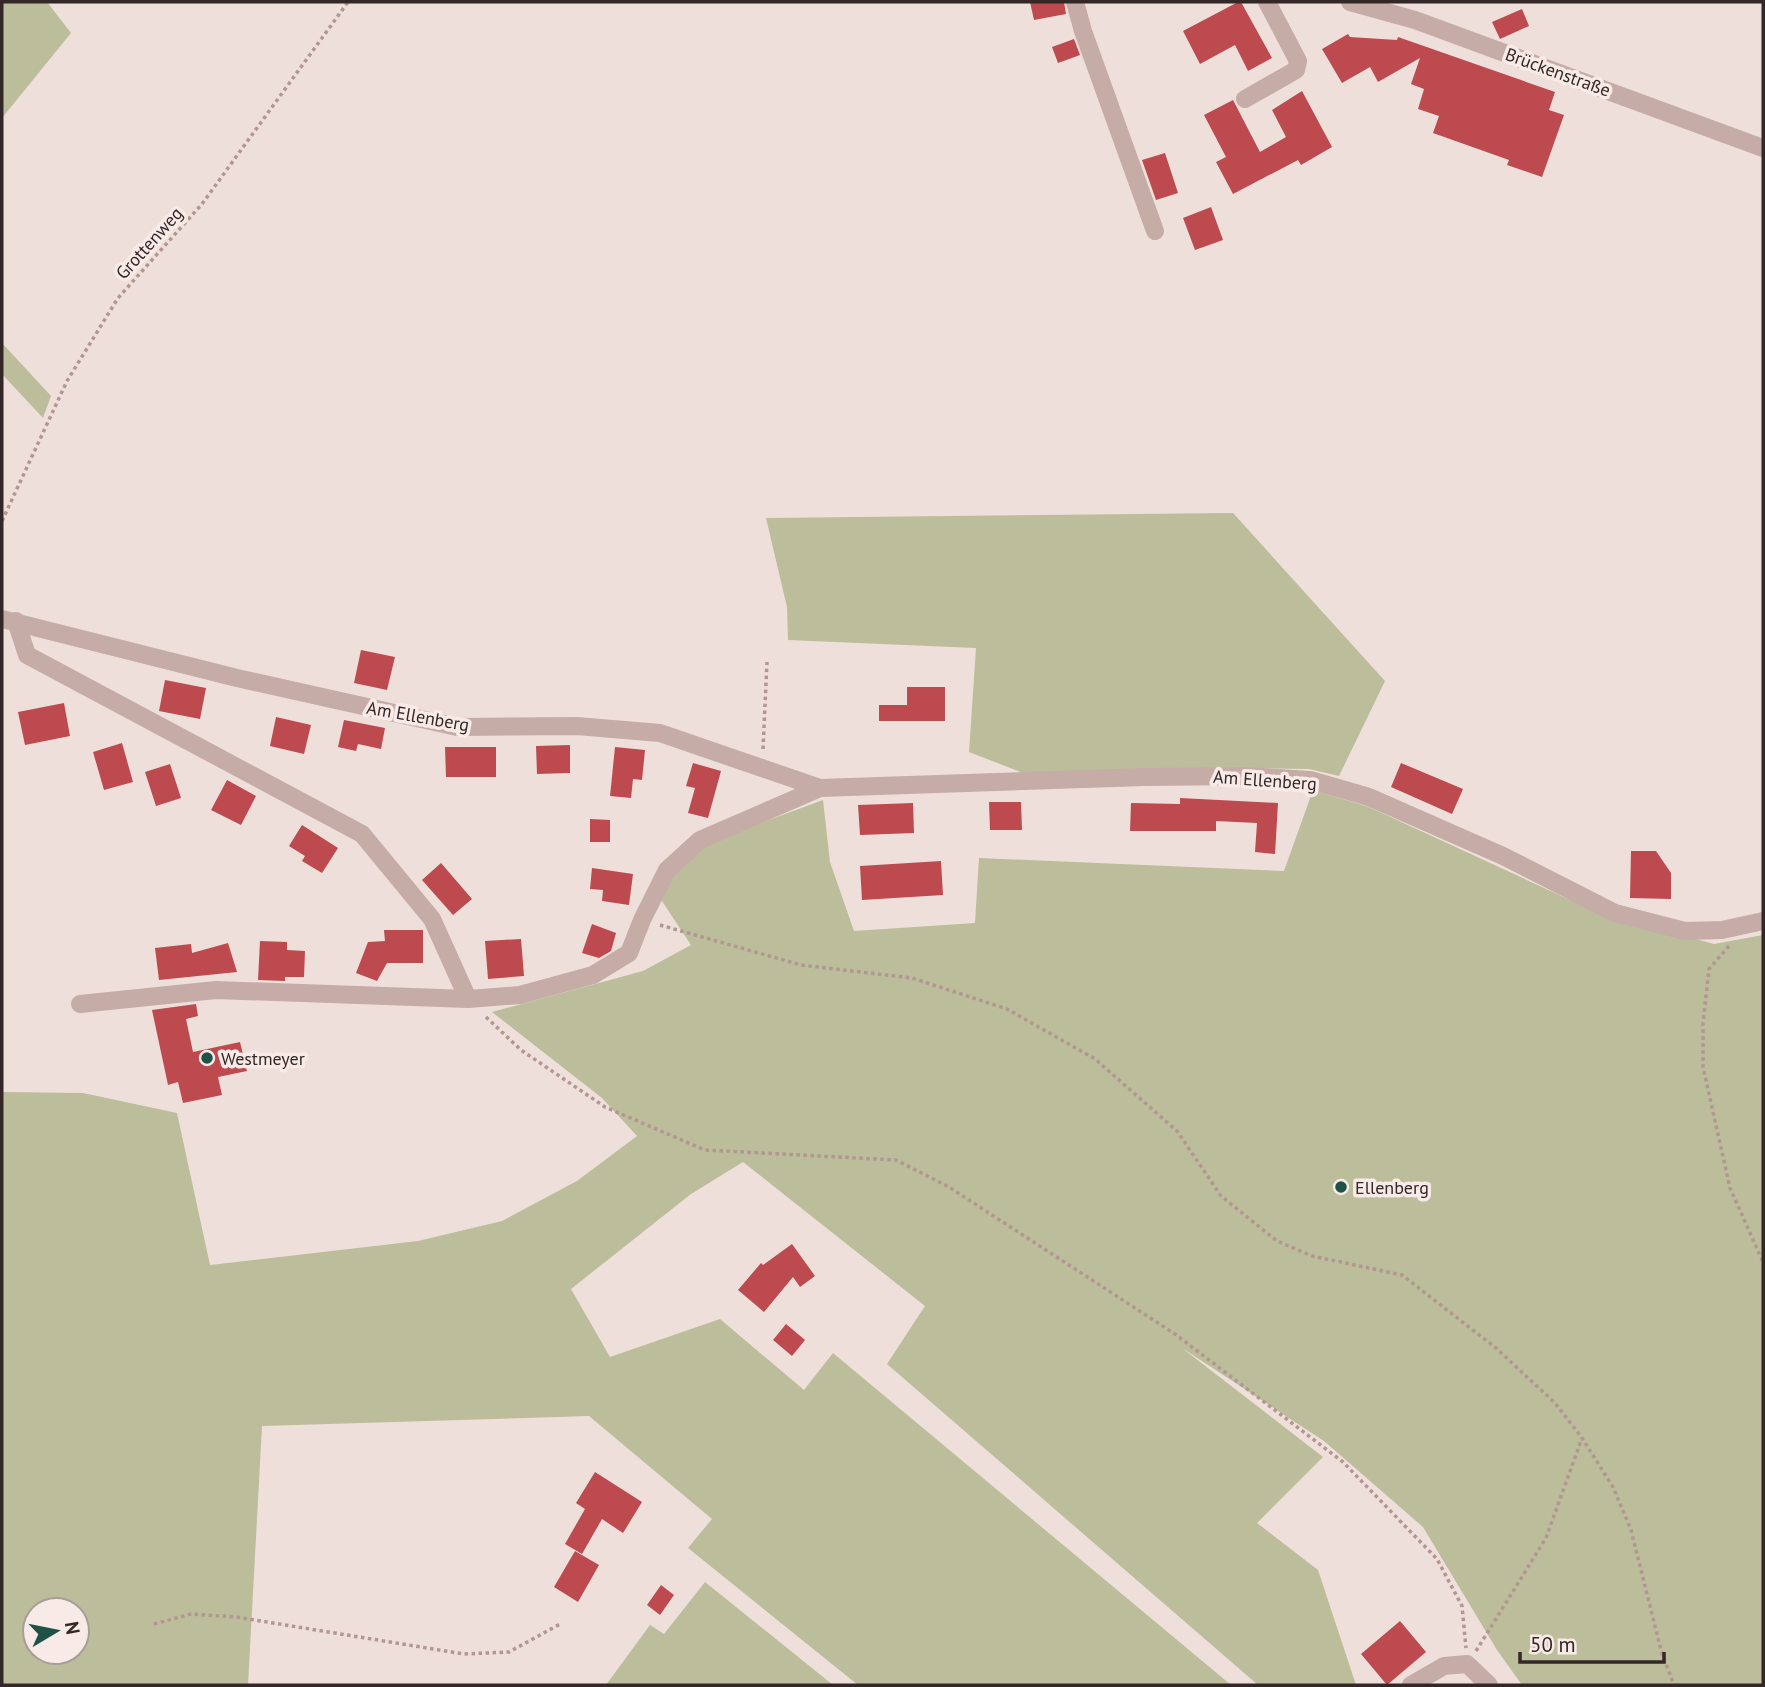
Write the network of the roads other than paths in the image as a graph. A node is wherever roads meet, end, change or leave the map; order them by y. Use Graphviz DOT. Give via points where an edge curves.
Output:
graph roads {
  1 [pos="1075,2"];
  2 [pos="1267,2"];
  3 [pos="1350,2"];
  4 [pos="1245,99"];
  5 [pos="1763,148"];
  6 [pos="1155,231"];
  7 [pos="9,620"];
  8 [pos="820,788"];
  9 [pos="1763,921"];
  10 [pos="468,999"];
  11 [pos="80,1004"];
  12 [pos="1411,1685"];
  13 [pos="1489,1685"];
  1 -- 6 [label="street"];
  2 -- 4 [label="street" via="1298,61 1296,70"];
  3 -- 5 [label="street, Brückenstraße" via="1415,20"];
  7 -- 8 [label="street, Am Ellenberg" via="457,727 577,726 660,733"];
  7 -- 10 [label="street, Am Ellenberg" via="27,655 362,834 432,919"];
  8 -- 9 [label="street, Am Ellenberg" via="1145,777 1310,780 1369,797 1503,856 1615,913 1685,931 1723,930"];
  8 -- 10 [label="street, Am Ellenberg" via="699,840 667,870 629,953 593,975 520,995"];
  10 -- 11 [label="street, Am Ellenberg" via="216,990"];
  12 -- 13 [label="street" via="1444,1666 1467,1664"];
}
